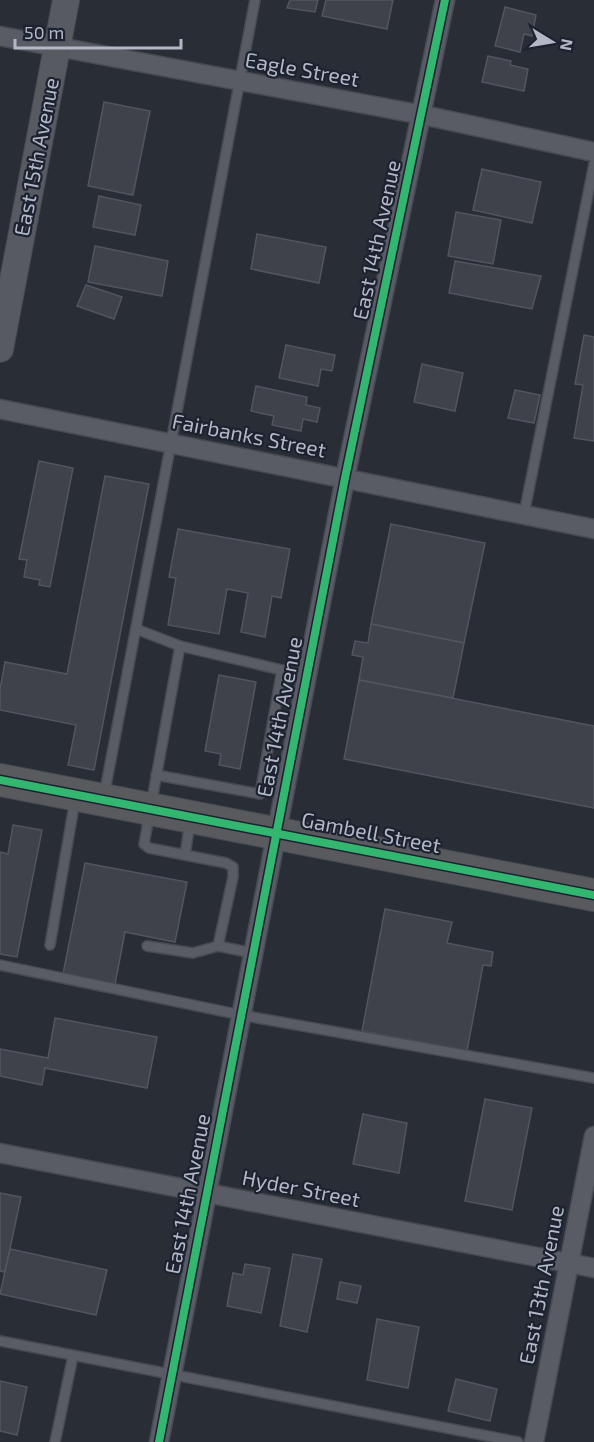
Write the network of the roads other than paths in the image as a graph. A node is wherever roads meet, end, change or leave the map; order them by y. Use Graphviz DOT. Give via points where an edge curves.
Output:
graph roads {
  1 [pos="66,0"];
  2 [pos="255,0"];
  3 [pos="445,0"];
  4 [pos="0,36"];
  5 [pos="58,47"];
  6 [pos="240,81"];
  7 [pos="423,115"];
  8 [pos="594,152"];
  9 [pos="594,164"];
  10 [pos="0,349"];
  11 [pos="0,409"];
  12 [pos="171,443"];
  13 [pos="345,478"];
  14 [pos="524,514"];
  15 [pos="594,529"];
  16 [pos="136,629"];
  17 [pos="180,646"];
  18 [pos="282,670"];
  19 [pos="307,676"];
  20 [pos="156,775"];
  21 [pos="0,780"];
  22 [pos="90,797"];
  23 [pos="150,809"];
  24 [pos="191,816"];
  25 [pos="275,832"];
  26 [pos="185,855"];
  27 [pos="594,895"];
  28 [pos="50,945"];
  29 [pos="147,946"];
  30 [pos="218,946"];
  31 [pos="252,953"];
  32 [pos="0,965"];
  33 [pos="241,1015"];
  34 [pos="594,1078"];
  35 [pos="594,1136"];
  36 [pos="0,1153"];
  37 [pos="206,1193"];
  38 [pos="570,1264"];
  39 [pos="594,1268"];
  40 [pos="0,1341"];
  41 [pos="73,1356"];
  42 [pos="171,1376"];
  43 [pos="56,1442"];
  44 [pos="159,1442"];
  45 [pos="518,1442"];
  46 [pos="534,1442"];
  1 -- 5 [label="main road, East 15th Avenue"];
  2 -- 6 [label="lane"];
  3 -- 7 [label="street, East 14th Avenue"];
  4 -- 5 [label="street, Eagle Street"];
  5 -- 6 [label="street, Eagle Street"];
  5 -- 10 [label="main road, East 15th Avenue"];
  6 -- 7 [label="street, Eagle Street"];
  6 -- 12 [label="lane"];
  7 -- 8 [label="street, Eagle Street"];
  7 -- 13 [label="street, East 14th Avenue"];
  9 -- 14 [label="lane"];
  11 -- 12 [label="street, Fairbanks Street"];
  12 -- 13 [label="street, Fairbanks Street"];
  12 -- 16 [label="lane"];
  13 -- 14 [label="street, Fairbanks Street"];
  13 -- 19 [label="street, East 14th Avenue"];
  14 -- 15 [label="street, Fairbanks Street"];
  16 -- 17 [label="lane"];
  16 -- 22 [label="lane"];
  17 -- 18 [label="lane"];
  17 -- 20 [label="lane"];
  18 -- 19 [label="lane"];
  18 -- 20 [label="lane" via="260,794"];
  19 -- 25 [label="street, East 14th Avenue"];
  20 -- 23 [label="lane"];
  21 -- 22 [label="highway, Gambell Street"];
  22 -- 23 [label="highway, Gambell Street"];
  22 -- 28 [label="lane"];
  23 -- 24 [label="highway, Gambell Street"];
  23 -- 26 [label="lane" via="144,844"];
  24 -- 25 [label="highway, Gambell Street"];
  24 -- 26 [label="lane"];
  25 -- 27 [label="highway, Gambell Street"];
  25 -- 31 [label="street, East 14th Avenue"];
  26 -- 30 [label="lane" via="233,867"];
  29 -- 30 [label="lane" via="193,953"];
  30 -- 31 [label="lane"];
  31 -- 33 [label="street, East 14th Avenue"];
  32 -- 33 [label="lane"];
  33 -- 34 [label="lane"];
  33 -- 37 [label="street, East 14th Avenue"];
  35 -- 38 [label="street, East 13th Avenue"];
  36 -- 37 [label="street, Hyder Street"];
  37 -- 38 [label="street, Hyder Street"];
  37 -- 42 [label="street, East 14th Avenue"];
  38 -- 39 [label="street, Hyder Street"];
  38 -- 46 [label="street, East 13th Avenue"];
  40 -- 41 [label="lane"];
  41 -- 42 [label="lane"];
  41 -- 43 [label="lane"];
  42 -- 44 [label="street, East 14th Avenue"];
  42 -- 45 [label="lane"];
}
